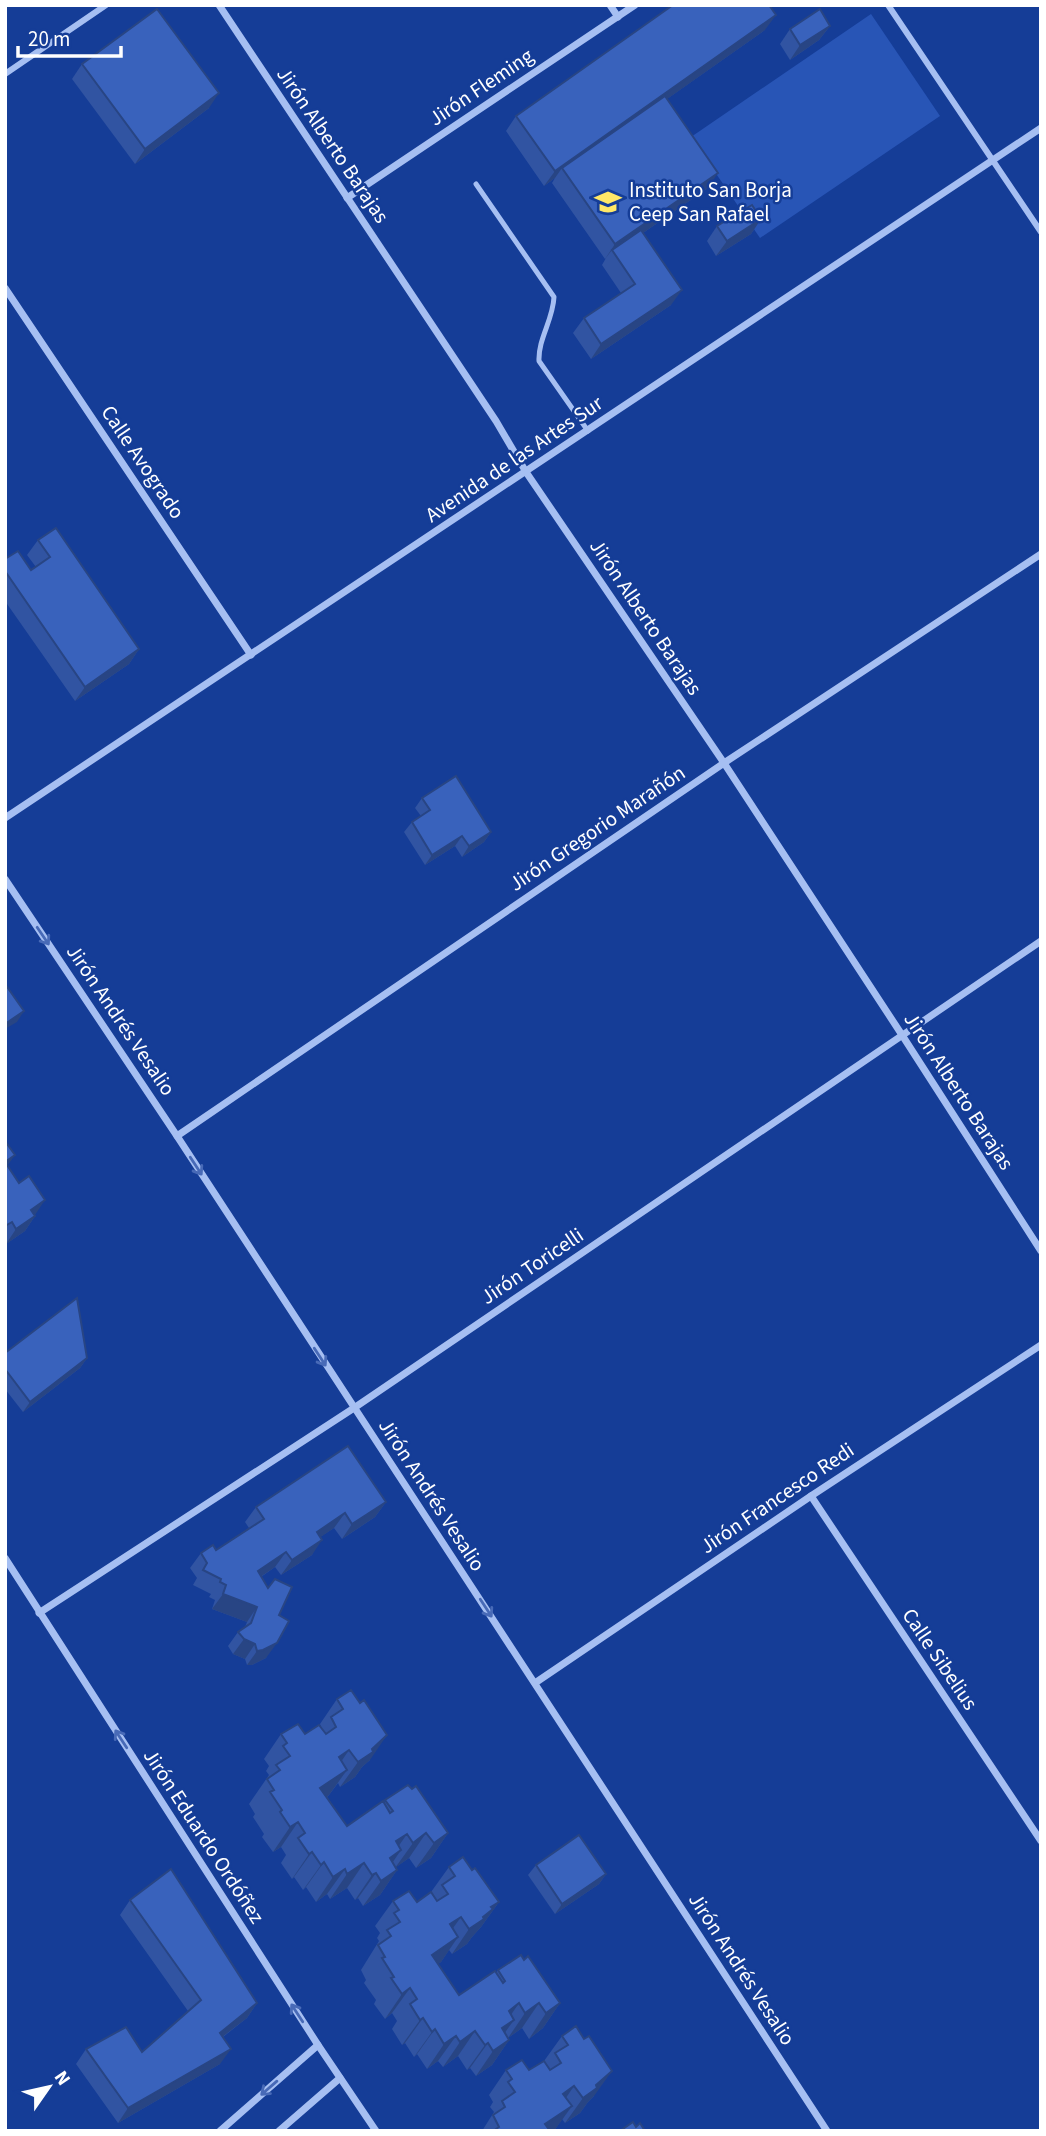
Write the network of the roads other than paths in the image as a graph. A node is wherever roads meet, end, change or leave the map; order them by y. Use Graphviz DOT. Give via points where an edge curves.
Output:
graph roads {
  1 [pos="106,5"];
  2 [pos="219,5"];
  3 [pos="610,5"];
  4 [pos="635,5"];
  5 [pos="888,5"];
  6 [pos="618,17"];
  7 [pos="5,74"];
  8 [pos="1041,128"];
  9 [pos="993,160"];
  10 [pos="476,184"];
  11 [pos="347,198"];
  12 [pos="1041,232"];
  13 [pos="5,288"];
  14 [pos="588,431"];
  15 [pos="526,472"];
  16 [pos="1041,554"];
  17 [pos="251,655"];
  18 [pos="724,763"];
  19 [pos="5,818"];
  20 [pos="5,879"];
  21 [pos="1041,941"];
  22 [pos="902,1035"];
  23 [pos="177,1136"];
  24 [pos="1041,1251"];
  25 [pos="1041,1345"];
  26 [pos="354,1408"];
  27 [pos="811,1496"];
  28 [pos="5,1558"];
  29 [pos="39,1613"];
  30 [pos="535,1683"];
  31 [pos="1041,1841"];
  32 [pos="318,2045"];
  33 [pos="340,2078"];
  34 [pos="220,2131"];
  35 [pos="279,2131"];
  36 [pos="376,2131"];
  37 [pos="827,2131"];
  1 -- 7 [label="street"];
  2 -- 11 [label="street, Jirón Alberto Barajas"];
  3 -- 6 [label="street"];
  4 -- 6 [label="street, Jirón Fleming"];
  5 -- 9 [label="street"];
  6 -- 11 [label="street, Jirón Fleming"];
  8 -- 9 [label="street, Avenida de las Artes Sur"];
  9 -- 12 [label="street"];
  9 -- 14 [label="street, Avenida de las Artes Sur"];
  10 -- 14 [label="lane" via="554,297 539,348 540,362"];
  11 -- 15 [label="street, Jirón Alberto Barajas"];
  13 -- 17 [label="street, Calle Avogrado"];
  14 -- 15 [label="street, Avenida de las Artes Sur"];
  15 -- 17 [label="street, Avenida de las Artes Sur"];
  15 -- 18 [label="street, Jirón Alberto Barajas"];
  16 -- 18 [label="street, Jirón Gregorio Marañón"];
  17 -- 19 [label="street, Avenida de las Artes Sur"];
  18 -- 22 [label="street, Jirón Alberto Barajas"];
  18 -- 23 [label="street, Jirón Gregorio Marañón"];
  20 -- 23 [label="street, Jirón Andrés Vesalio, one-way"];
  21 -- 22 [label="street, Jirón Toricelli"];
  22 -- 24 [label="street, Jirón Alberto Barajas"];
  22 -- 26 [label="street, Jirón Toricelli"];
  23 -- 26 [label="street, Jirón Andrés Vesalio, one-way"];
  25 -- 27 [label="street, Jirón Francesco Redi"];
  26 -- 29 [label="street, Jirón Toricelli"];
  26 -- 30 [label="street, Jirón Andrés Vesalio, one-way"];
  27 -- 30 [label="street, Jirón Francesco Redi"];
  27 -- 31 [label="street, Calle Sibelius"];
  28 -- 29 [label="street, Jirón Eduardo Ordóñez"];
  32 -- 29 [label="street, Jirón Eduardo Ordóñez, one-way"];
  30 -- 37 [label="street, Jirón Andrés Vesalio"];
  32 -- 33 [label="street, Jirón Eduardo Ordóñez"];
  32 -- 34 [label="street, one-way"];
  33 -- 35 [label="street"];
  33 -- 36 [label="street, Jirón Eduardo Ordóñez"];
}
